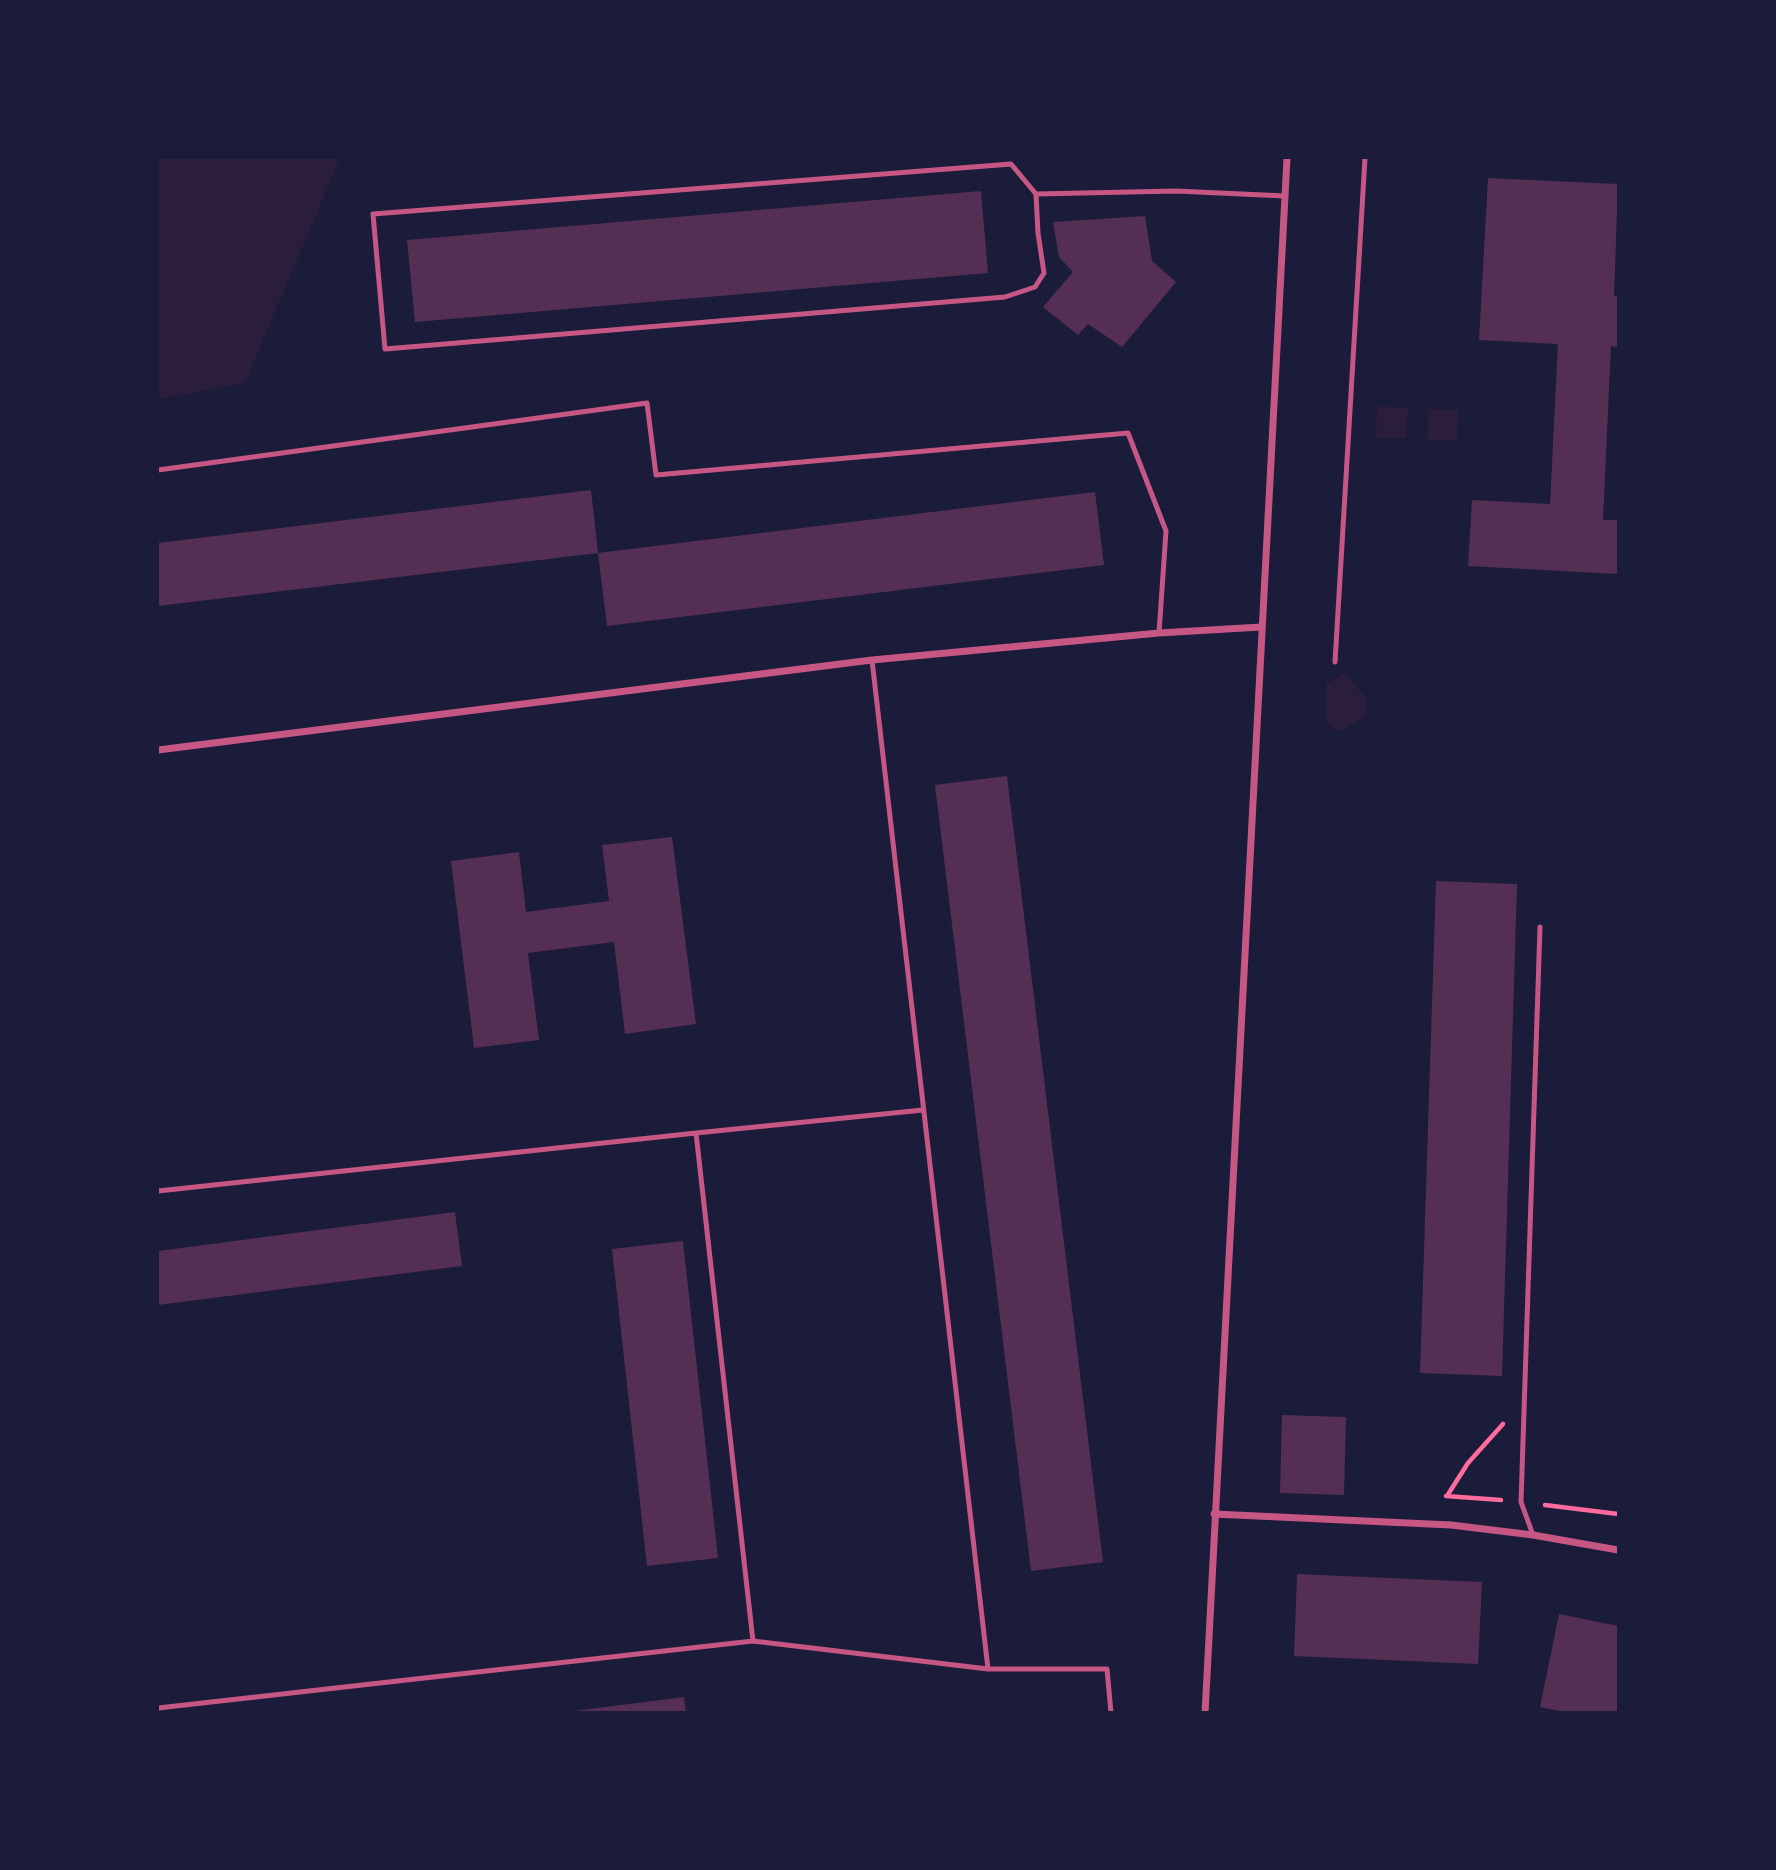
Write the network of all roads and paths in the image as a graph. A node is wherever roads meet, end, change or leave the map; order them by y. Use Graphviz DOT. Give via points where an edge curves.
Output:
graph roads {
  1 [pos="1287,158"];
  2 [pos="1366,158"];
  3 [pos="1036,194"];
  4 [pos="1285,196"];
  5 [pos="158,470"];
  6 [pos="1261,627"];
  7 [pos="1159,633"];
  8 [pos="872,660"];
  9 [pos="1335,662"];
  10 [pos="158,750"];
  11 [pos="1540,927"];
  12 [pos="923,1110"];
  13 [pos="696,1133"];
  14 [pos="158,1191"];
  15 [pos="1524,1400"];
  16 [pos="1214,1514"];
  17 [pos="1451,1525"];
  18 [pos="1533,1535"];
  19 [pos="1619,1550"];
  20 [pos="753,1641"];
  21 [pos="988,1669"];
  22 [pos="158,1708"];
  23 [pos="1111,1713"];
  24 [pos="1205,1713"];
  1 -- 4 [label="street"];
  2 -- 9 [label="lane"];
  3 -- 3 [label="lane" via="1012,164 373,215 385,349 1005,297 1035,287 1044,272"];
  3 -- 4 [label="lane" via="1176,191"];
  4 -- 6 [label="street"];
  5 -- 7 [label="lane" via="647,404 656,475 1128,433 1166,531"];
  6 -- 7 [label="street"];
  6 -- 16 [label="street"];
  7 -- 8 [label="street"];
  8 -- 10 [label="street"];
  8 -- 12 [label="lane"];
  11 -- 15 [label="lane"];
  12 -- 13 [label="lane"];
  12 -- 21 [label="lane"];
  13 -- 14 [label="lane"];
  13 -- 20 [label="lane"];
  15 -- 17 [label="path" via="1468,1463 1446,1496"];
  15 -- 18 [label="lane" via="1521,1502"];
  16 -- 17 [label="street"];
  16 -- 24 [label="street"];
  17 -- 18 [label="street"];
  18 -- 19 [label="street"];
  20 -- 21 [label="lane"];
  20 -- 22 [label="lane"];
  21 -- 23 [label="lane" via="1107,1669"];
}
